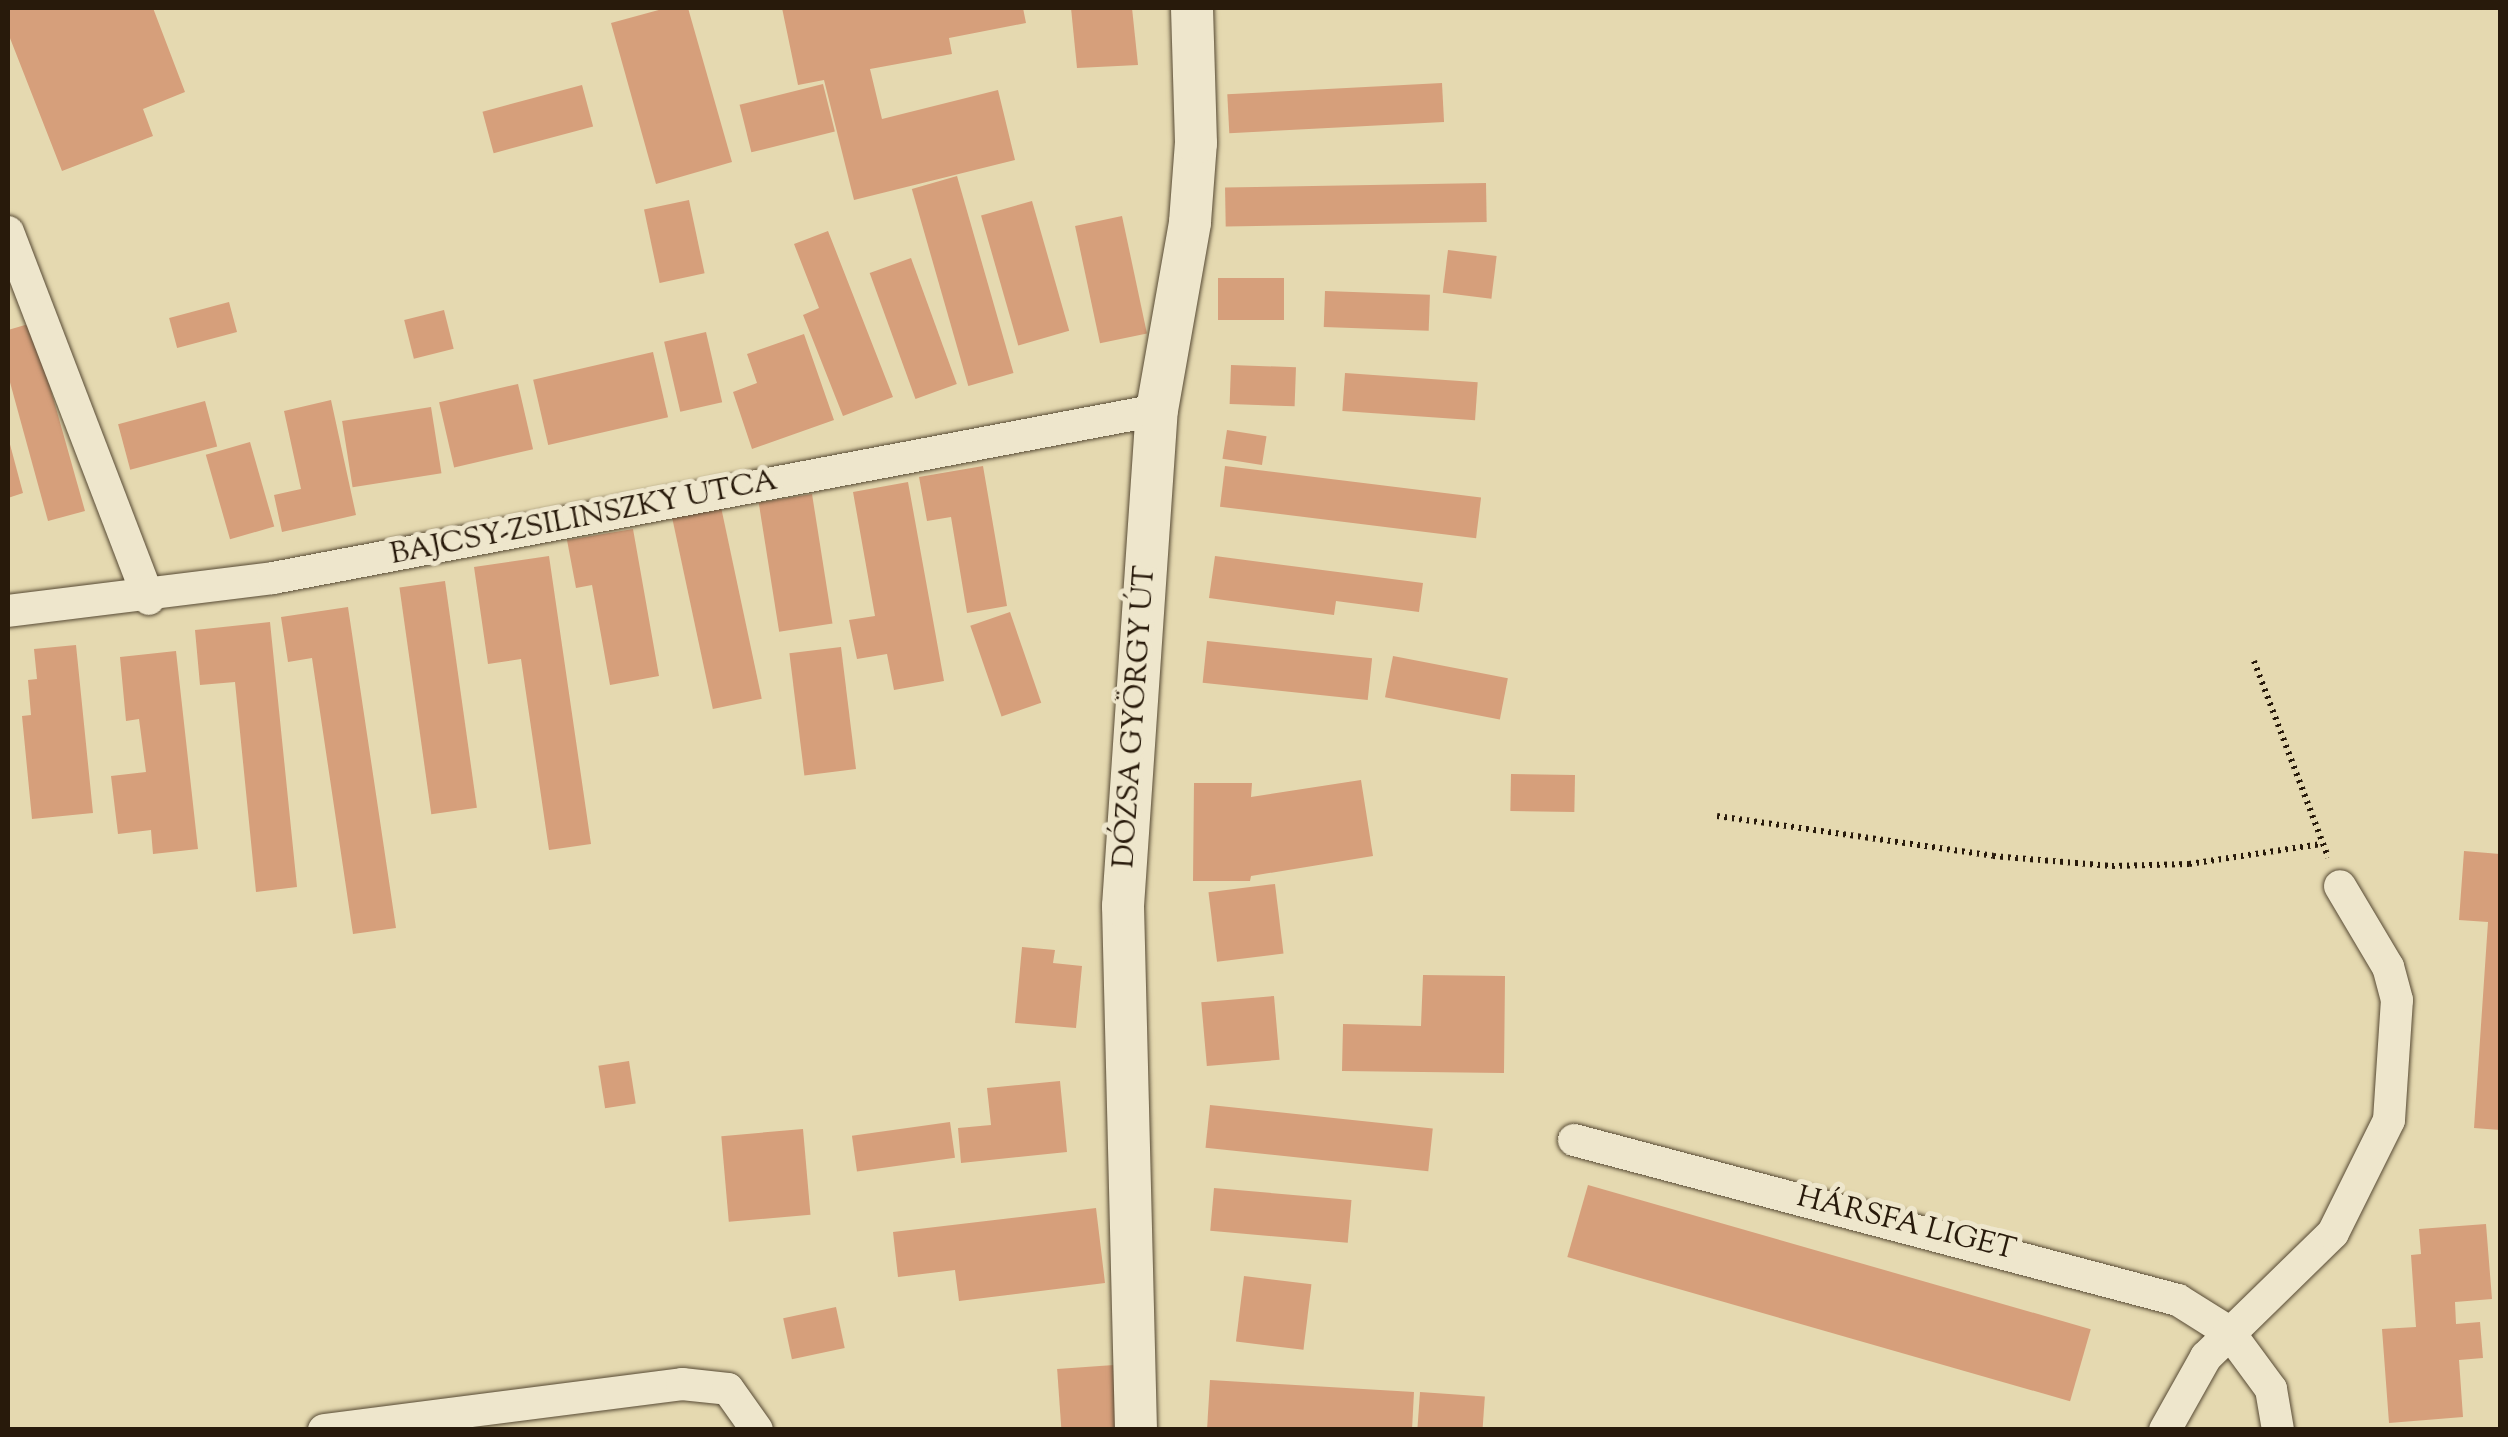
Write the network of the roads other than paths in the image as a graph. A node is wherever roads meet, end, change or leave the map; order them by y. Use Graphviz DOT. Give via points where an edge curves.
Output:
graph roads {
  1 [pos="1192,8"];
  2 [pos="8,232"];
  3 [pos="1157,410"];
  4 [pos="149,598"];
  5 [pos="8,611"];
  6 [pos="2340,886"];
  7 [pos="1574,1140"];
  8 [pos="2229,1332"];
  9 [pos="324,1430"];
  10 [pos="758,1430"];
  11 [pos="1136,1430"];
  12 [pos="2165,1430"];
  13 [pos="2278,1430"];
  1 -- 3 [label="street, DÓZSA GYÖRGY ÚT" via="1192,202"];
  2 -- 4 [label="street"];
  3 -- 4 [label="street, BAJCSY-ZSILINSZKY UTCA"];
  3 -- 11 [label="street, DÓZSA GYÖRGY ÚT" via="1123,906"];
  4 -- 5 [label="street, BAJCSY-ZSILINSZKY UTCA"];
  6 -- 8 [label="street" via="2388,967 2397,1000 2388,1120 2333,1233 2273,1298"];
  7 -- 8 [label="street, HÁRSFA LIGET" via="2144,1286"];
  8 -- 12 [label="street" via="2186,1386"];
  8 -- 13 [label="street, HÁRSFA LIGET" via="2271,1388"];
  9 -- 10 [label="street" via="682,1384 728,1389"];
}
